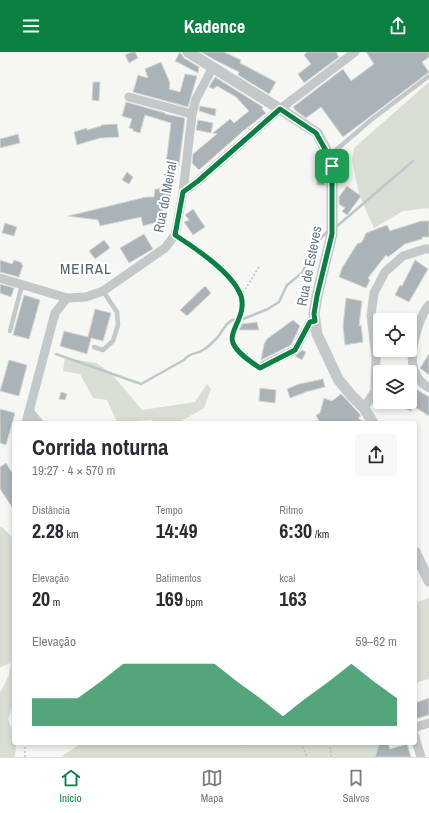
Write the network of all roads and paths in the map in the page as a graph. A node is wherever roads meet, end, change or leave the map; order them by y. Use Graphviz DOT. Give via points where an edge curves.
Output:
graph roads {
  1 [pos="188,52"];
  2 [pos="355,52"];
  3 [pos="213,67"];
  4 [pos="429,76"];
  5 [pos="129,97"];
  6 [pos="280,109"];
  7 [pos="192,114"];
  8 [pos="329,156"];
  9 [pos="183,192"];
  10 [pos="175,235"];
  11 [pos="429,249"];
  12 [pos="259,267"];
  13 [pos="0,278"];
  14 [pos="22,285"];
  15 [pos="103,291"];
  16 [pos="50,293"];
  17 [pos="241,296"];
  18 [pos="67,298"];
  19 [pos="429,305"];
  20 [pos="55,313"];
  21 [pos="315,321"];
  22 [pos="10,331"];
  23 [pos="94,347"];
  24 [pos="260,368"];
  25 [pos="429,388"];
  26 [pos="364,408"];
  27 [pos="29,411"];
  28 [pos="26,421"];
  29 [pos="37,421"];
  30 [pos="373,421"];
  31 [pos="417,556"];
  32 [pos="429,581"];
  33 [pos="429,723"];
  34 [pos="417,727"];
  35 [pos="417,744"];
  36 [pos="25,745"];
  37 [pos="302,745"];
  38 [pos="330,745"];
  39 [pos="24,757"];
  40 [pos="307,757"];
  41 [pos="331,757"];
  42 [pos="421,757"];
  1 -- 3 [label="street, Rua de Esteves"];
  2 -- 6 [label="street"];
  3 -- 6 [label="street, Rua de Esteves"];
  3 -- 7 [label="street, Rua do Meiral" via="196,99"];
  4 -- 8 [label="lane" via="370,120"];
  5 -- 7 [label="street"];
  6 -- 8 [label="street, Rua de Esteves" via="316,133"];
  6 -- 9 [label="street"];
  7 -- 9 [label="street, Rua do Meiral"];
  8 -- 21 [label="street, Rua de Esteves" via="332,166 332,234 317,296"];
  9 -- 10 [label="street, Rua do Meiral"];
  10 -- 15 [label="street, Rua do Meiral" via="165,248"];
  10 -- 17 [label="path" via="222,270 232,280"];
  11 -- 26 [label="street" via="403,256 385,272 374,293 371,315 376,357 375,391"];
  12 -- 17 [label="path"];
  13 -- 14 [label="street, Rua do Meiral"];
  14 -- 16 [label="street, Rua do Meiral"];
  14 -- 22 [label="lane"];
  15 -- 18 [label="street, Rua do Meiral" via="86,297"];
  15 -- 23 [label="lane" via="117,312 118,325 113,341 104,350"];
  16 -- 18 [label="street, Rua do Meiral"];
  16 -- 20 [label="street"];
  17 -- 24 [label="path" via="241,316 232,342"];
  18 -- 20 [label="street"];
  19 -- 25 [label="street" via="423,312 412,347 411,363 416,375"];
  20 -- 27 [label="street"];
  21 -- 24 [label="street" via="310,322 295,350"];
  21 -- 26 [label="street, Rua de Esteves" via="317,334 338,378"];
  26 -- 30 [label="street, Rua de Esteves"];
  27 -- 28 [label="street"];
  27 -- 29 [label="street"];
  31 -- 32 [label="street"];
  33 -- 34 [label="street"];
  35 -- 42 [label="street"];
  36 -- 39 [label="path"];
  37 -- 40 [label="path"];
  38 -- 41 [label="path"];
}
